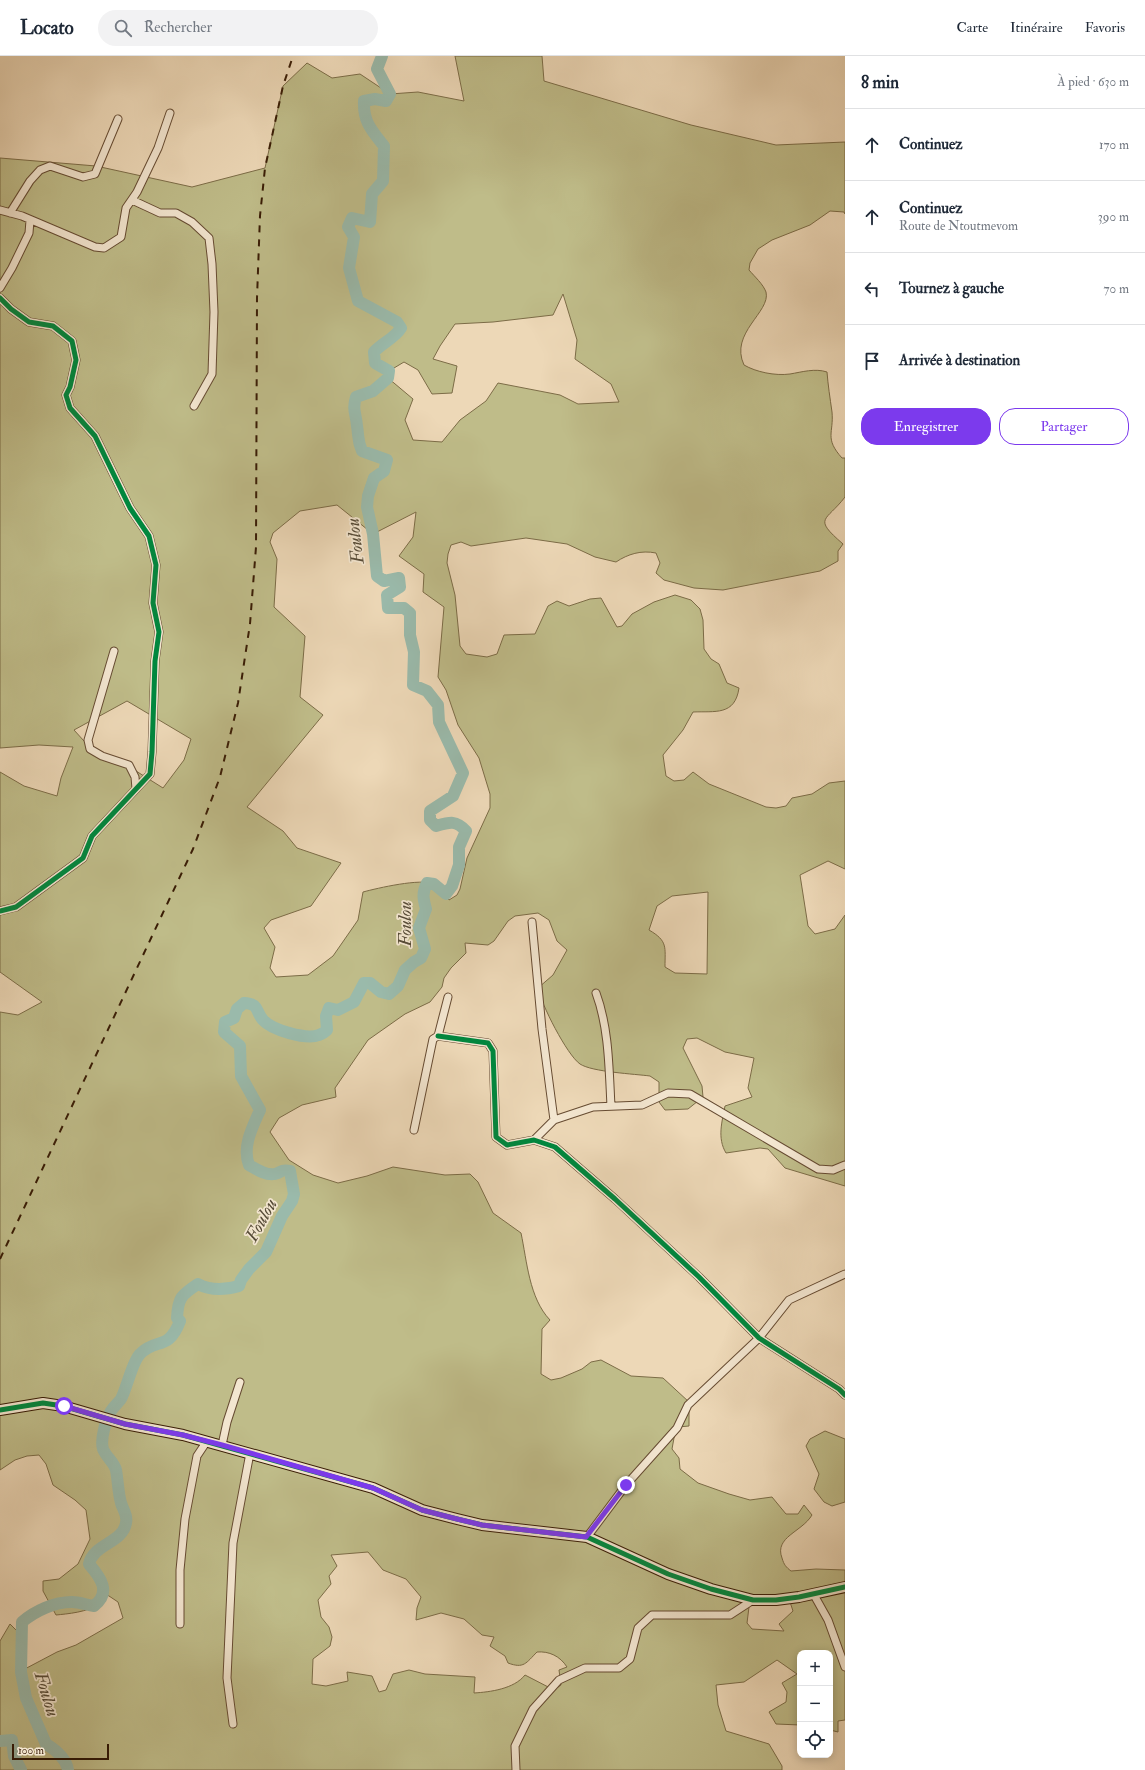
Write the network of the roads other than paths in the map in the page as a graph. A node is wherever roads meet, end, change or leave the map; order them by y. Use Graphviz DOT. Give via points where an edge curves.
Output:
graph roads {
  1 [pos="170,113"];
  2 [pos="118,119"];
  3 [pos="132,200"];
  4 [pos="0,210"];
  5 [pos="10,213"];
  6 [pos="30,220"];
  7 [pos="0,288"];
  8 [pos="0,298"];
  9 [pos="194,406"];
  10 [pos="114,651"];
  11 [pos="136,789"];
  12 [pos="0,912"];
  13 [pos="532,922"];
  14 [pos="596,993"];
  15 [pos="448,997"];
  16 [pos="438,1036"];
  17 [pos="611,1106"];
  18 [pos="554,1120"];
  19 [pos="414,1130"];
  20 [pos="534,1140"];
  21 [pos="845,1166"];
  22 [pos="845,1274"];
  23 [pos="759,1338"];
  24 [pos="240,1382"];
  25 [pos="845,1395"];
  26 [pos="0,1410"];
  27 [pos="207,1441"];
  28 [pos="222,1445"];
  29 [pos="250,1453"];
  30 [pos="586,1537"];
  31 [pos="845,1587"];
  32 [pos="814,1595"];
  33 [pos="753,1600"];
  34 [pos="180,1624"];
  35 [pos="845,1667"];
  36 [pos="233,1724"];
  37 [pos="516,1770"];
  1 -- 3 [label="street" via="158,148"];
  2 -- 5 [label="street" via="94,174 83,177 50,166 40,170"];
  3 -- 6 [label="street" via="126,208 121,237 104,248 95,247"];
  3 -- 9 [label="street" via="160,214 176,214 192,222 209,238 214,312 212,374"];
  4 -- 5 [label="street"];
  5 -- 6 [label="street"];
  6 -- 7 [label="street" via="29,233"];
  8 -- 11 [label="street" via="29,322 53,326 72,341 76,360 66,396 70,408 95,436 130,508 149,536 156,565 153,603 159,632 155,661 150,774"];
  10 -- 11 [label="street" via="88,740 90,749 129,765 135,777"];
  11 -- 12 [label="street" via="92,836 83,858 16,908"];
  13 -- 18 [label="street"];
  14 -- 17 [label="street" via="609,1057"];
  15 -- 16 [label="street"];
  16 -- 19 [label="street" via="433,1039"];
  16 -- 20 [label="street" via="488,1043 493,1051 496,1137 507,1145"];
  17 -- 18 [label="street" via="593,1107"];
  17 -- 21 [label="street" via="642,1105 668,1093 690,1094 818,1170 833,1170"];
  18 -- 20 [label="street"];
  20 -- 23 [label="street" via="555,1148 615,1199 699,1277"];
  22 -- 23 [label="street" via="789,1300"];
  23 -- 25 [label="street"];
  23 -- 30 [label="street" via="688,1405 676,1428 626,1485"];
  24 -- 28 [label="street"];
  26 -- 27 [label="street" via="43,1403 64,1406 125,1424"];
  27 -- 28 [label="street"];
  27 -- 34 [label="street" via="197,1456 184,1519 180,1570"];
  28 -- 29 [label="street"];
  29 -- 30 [label="street" via="373,1488 422,1510 457,1519 482,1525"];
  29 -- 36 [label="street" via="233,1543 227,1678"];
  30 -- 33 [label="street" via="668,1574 710,1589"];
  31 -- 32 [label="street"];
  32 -- 33 [label="street"];
  32 -- 35 [label="street" via="828,1620"];
  33 -- 37 [label="street" via="730,1615 652,1615 638,1628 630,1659 619,1668 585,1668 559,1680 533,1709 515,1746"];
}
